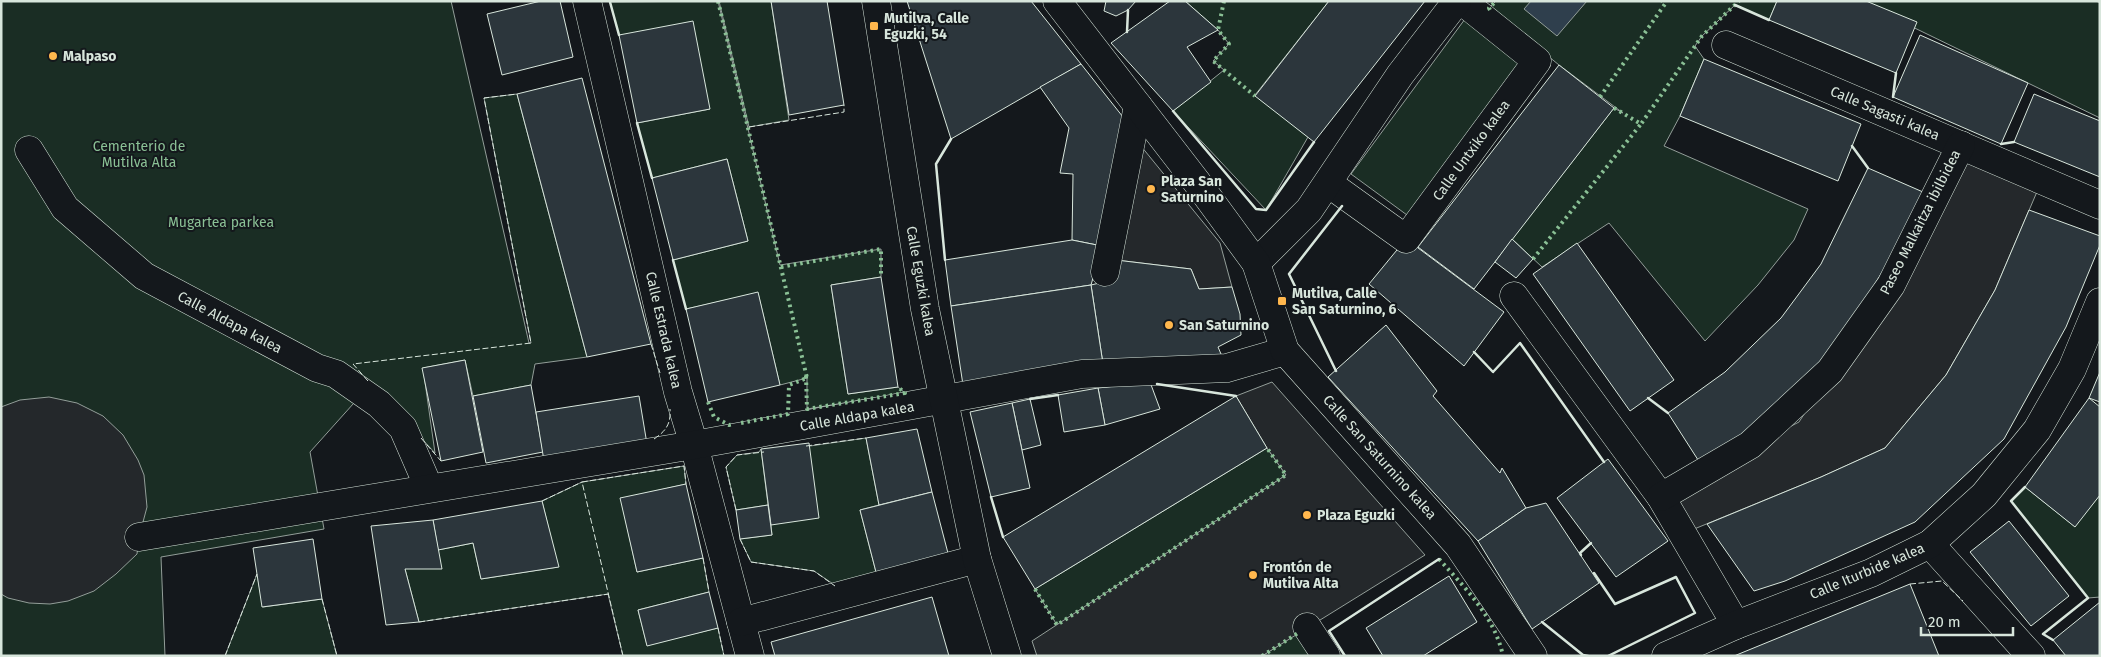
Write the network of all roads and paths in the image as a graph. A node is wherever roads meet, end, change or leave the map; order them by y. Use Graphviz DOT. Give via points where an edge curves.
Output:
graph roads {
  1 [pos="587,1"];
  2 [pos="876,1"];
  3 [pos="1457,1"];
  4 [pos="1462,1"];
  5 [pos="1058,2"];
  6 [pos="1726,45"];
  7 [pos="1138,106"];
  8 [pos="1960,145"];
  9 [pos="29,150"];
  10 [pos="1328,183"];
  11 [pos="2100,205"];
  12 [pos="1256,263"];
  13 [pos="1105,272"];
  14 [pos="1514,296"];
  15 [pos="2100,302"];
  16 [pos="1285,351"];
  17 [pos="944,400"];
  18 [pos="694,445"];
  19 [pos="429,488"];
  20 [pos="1661,497"];
  21 [pos="139,537"];
  22 [pos="1930,544"];
  23 [pos="976,559"];
  24 [pos="741,622"];
  25 [pos="1736,625"];
  26 [pos="1307,627"];
  27 [pos="750,656"];
  28 [pos="1007,656"];
  29 [pos="1326,656"];
  30 [pos="1532,656"];
  31 [pos="1666,656"];
  32 [pos="2030,656"];
  1 -- 18 [label="street, Calle Estrada kalea" via="678,392"];
  2 -- 17 [label="street, Calle Eguzki kalea" via="925,309"];
  3 -- 10 [label="street" via="1400,75"];
  4 -- 10 [label="street, Calle Untxiko kalea" via="1537,61 1406,239"];
  5 -- 7 [label="street, Calle San Saturnino kalea"];
  6 -- 8 [label="street, Calle Sagasti kalea"];
  7 -- 12 [label="street, Calle San Saturnino kalea"];
  7 -- 13 [label="street"];
  8 -- 11 [label="street, Calle Sagasti kalea"];
  8 -- 20 [label="street, Paseo Malkaitza ibilbidea" via="1891,285 1830,372 1750,445"];
  9 -- 19 [label="street, Calle Aldapa kalea" via="65,208 144,276 317,368 336,374 379,404 403,428"];
  10 -- 12 [label="street" via="1309,210"];
  12 -- 16 [label="street, Calle San Saturnino kalea"];
  14 -- 20 [label="street"];
  15 -- 22 [label="street, Calle Iturbide kalea" via="2072,369 2037,430 1984,495"];
  16 -- 17 [label="street, Calle Aldapa kalea" via="1227,368 1082,374"];
  16 -- 30 [label="street, Calle San Saturnino kalea" via="1458,545"];
  17 -- 18 [label="street, Calle Aldapa kalea"];
  17 -- 23 [label="street, Calle Eguzki kalea"];
  18 -- 19 [label="street, Calle Aldapa kalea"];
  18 -- 24 [label="street, Calle Estrada kalea"];
  19 -- 21 [label="street, Calle Aldapa kalea"];
  20 -- 25 [label="street"];
  22 -- 25 [label="street, Calle Iturbide kalea" via="1871,573"];
  22 -- 32 [label="street"];
  23 -- 24 [label="street"];
  23 -- 28 [label="street, Calle Eguzki kalea"];
  24 -- 27 [label="street, Calle Estrada kalea"];
  25 -- 31 [label="street, Calle Iturbide kalea"];
  26 -- 29 [label="street"];
}
